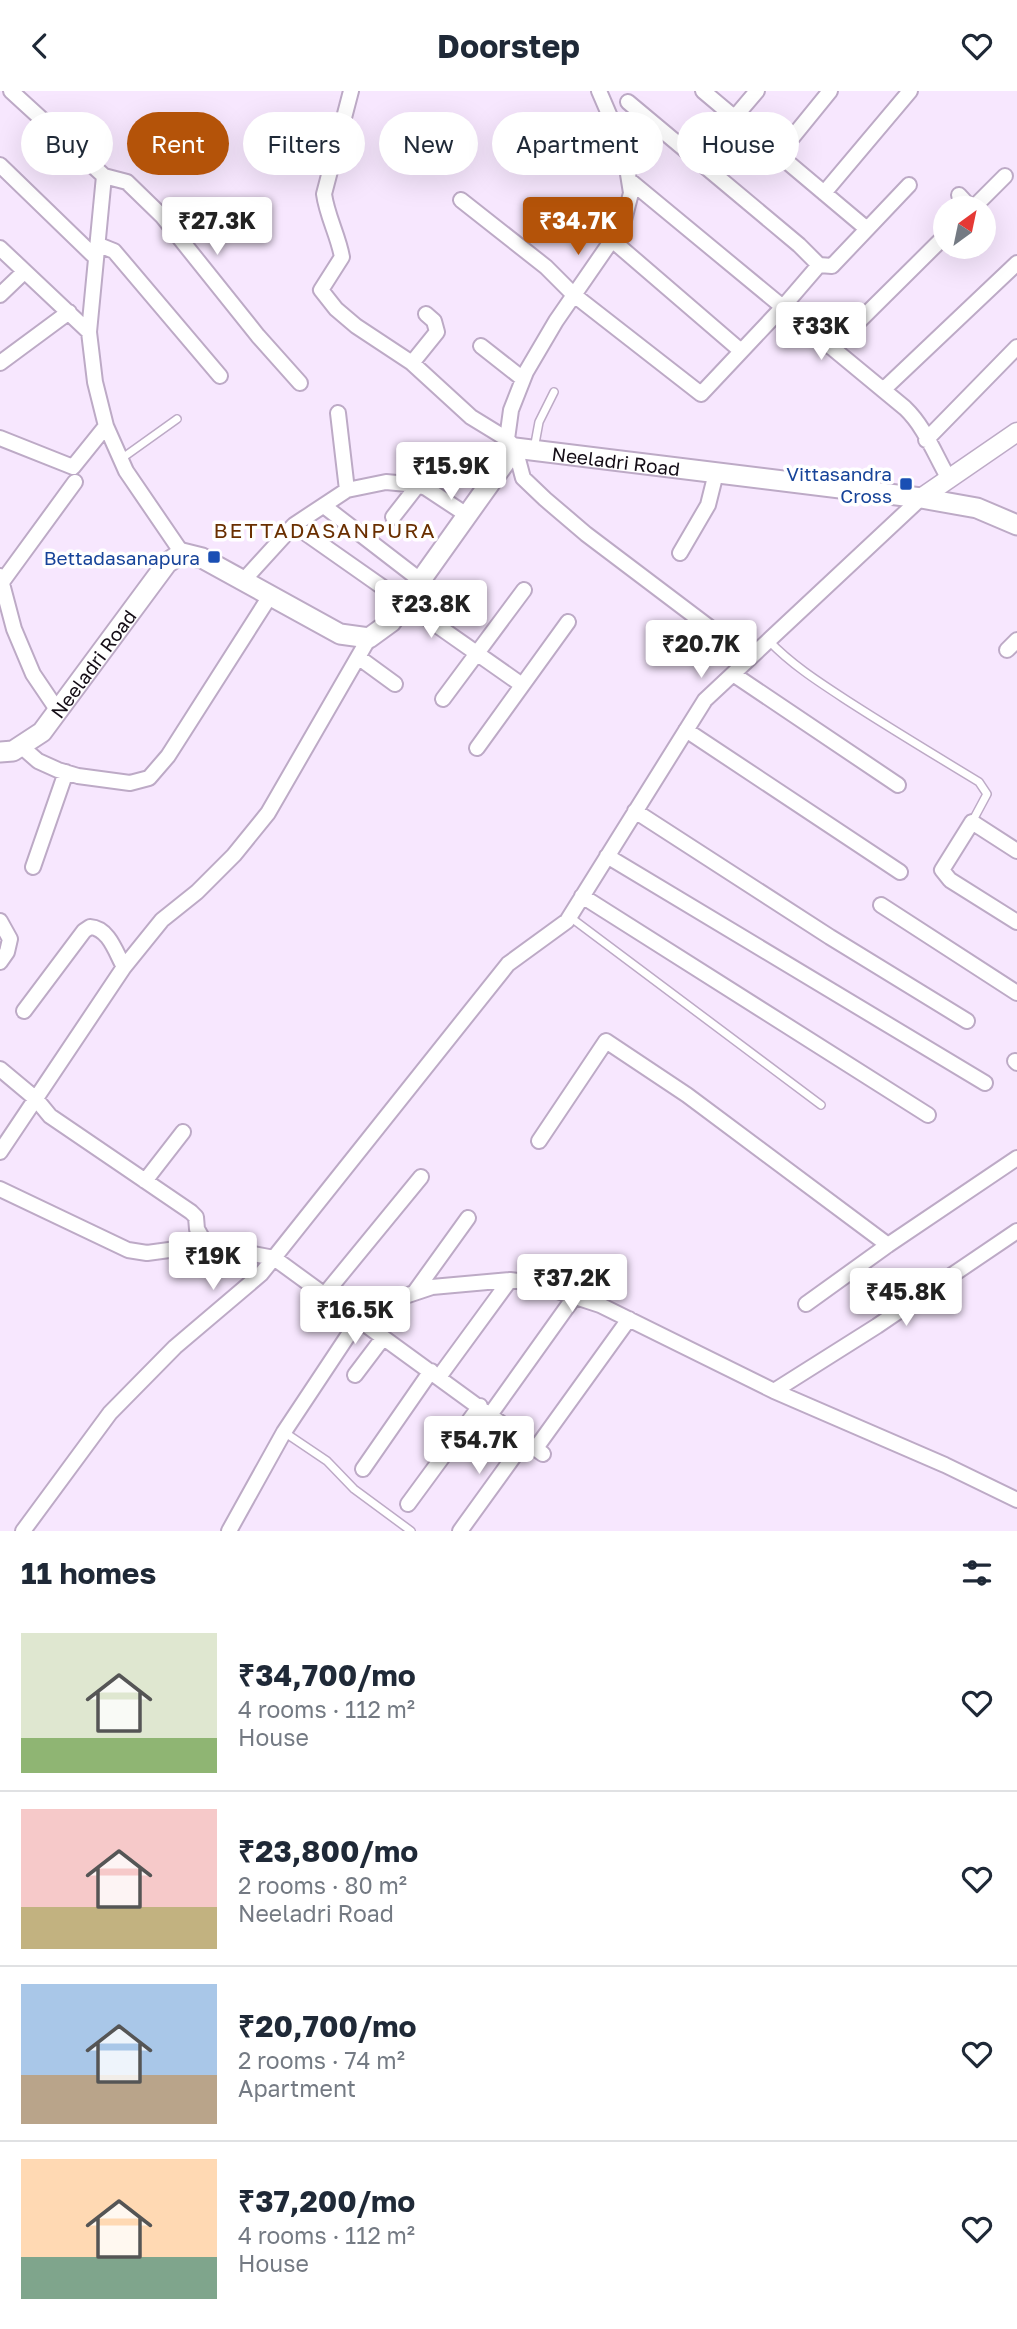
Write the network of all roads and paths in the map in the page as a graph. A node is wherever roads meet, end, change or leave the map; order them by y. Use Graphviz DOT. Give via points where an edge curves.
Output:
graph roads {
  1 [pos="11,91"];
  2 [pos="351,91"];
  3 [pos="599,91"];
  4 [pos="703,91"];
  5 [pos="757,91"];
  6 [pos="910,91"];
  7 [pos="828,92"];
  8 [pos="631,97"];
  9 [pos="608,112"];
  10 [pos="617,112"];
  11 [pos="727,112"];
  12 [pos="739,112"];
  13 [pos="799,129"];
  14 [pos="0,165"];
  15 [pos="799,172"];
  16 [pos="628,175"];
  17 [pos="104,176"];
  18 [pos="1005,176"];
  19 [pos="629,180"];
  20 [pos="909,185"];
  21 [pos="824,193"];
  22 [pos="984,196"];
  23 [pos="461,201"];
  24 [pos="867,229"];
  25 [pos="612,240"];
  26 [pos="0,248"];
  27 [pos="933,248"];
  28 [pos="97,251"];
  29 [pos="1017,263"];
  30 [pos="818,265"];
  31 [pos="24,272"];
  32 [pos="0,295"];
  33 [pos="573,295"];
  34 [pos="782,308"];
  35 [pos="69,312"];
  36 [pos="426,314"];
  37 [pos="89,332"];
  38 [pos="481,346"];
  39 [pos="1017,347"];
  40 [pos="832,348"];
  41 [pos="741,351"];
  42 [pos="0,363"];
  43 [pos="412,363"];
  44 [pos="220,376"];
  45 [pos="523,379"];
  46 [pos="300,383"];
  47 [pos="883,390"];
  48 [pos="554,392"];
  49 [pos="338,413"];
  50 [pos="177,419"];
  51 [pos="106,426"];
  52 [pos="1017,432"];
  53 [pos="0,438"];
  54 [pos="926,440"];
  55 [pos="519,445"];
  56 [pos="121,459"];
  57 [pos="716,473"];
  58 [pos="950,479"];
  59 [pos="75,482"];
  60 [pos="418,485"];
  61 [pos="347,490"];
  62 [pos="921,498"];
  63 [pos="324,506"];
  64 [pos="467,515"];
  65 [pos="393,517"];
  66 [pos="294,525"];
  67 [pos="1017,525"];
  68 [pos="182,553"];
  69 [pos="680,553"];
  70 [pos="1,579"];
  71 [pos="420,580"];
  72 [pos="243,581"];
  73 [pos="524,590"];
  74 [pos="270,596"];
  75 [pos="406,601"];
  76 [pos="568,622"];
  77 [pos="369,638"];
  78 [pos="769,640"];
  79 [pos="477,651"];
  80 [pos="358,657"];
  81 [pos="750,658"];
  82 [pos="733,674"];
  83 [pos="395,684"];
  84 [pos="522,685"];
  85 [pos="443,699"];
  86 [pos="58,711"];
  87 [pos="686,730"];
  88 [pos="477,748"];
  89 [pos="8,753"];
  90 [pos="66,772"];
  91 [pos="898,785"];
  92 [pos="635,811"];
  93 [pos="972,822"];
  94 [pos="1017,851"];
  95 [pos="607,856"];
  96 [pos="33,867"];
  97 [pos="900,872"];
  98 [pos="582,896"];
  99 [pos="880,905"];
  100 [pos="570,917"];
  101 [pos="0,921"];
  102 [pos="1017,922"];
  103 [pos="0,962"];
  104 [pos="124,967"];
  105 [pos="1017,993"];
  106 [pos="24,1011"];
  107 [pos="967,1021"];
  108 [pos="0,1069"];
  109 [pos="985,1083"];
  110 [pos="36,1099"];
  111 [pos="821,1105"];
  112 [pos="928,1115"];
  113 [pos="183,1132"];
  114 [pos="539,1141"];
  115 [pos="0,1152"];
  116 [pos="1017,1158"];
  117 [pos="421,1177"];
  118 [pos="145,1181"];
  119 [pos="0,1189"];
  120 [pos="468,1218"];
  121 [pos="1017,1231"];
  122 [pos="206,1245"];
  123 [pos="888,1245"];
  124 [pos="274,1258"];
  125 [pos="510,1280"];
  126 [pos="414,1293"];
  127 [pos="325,1294"];
  128 [pos="575,1296"];
  129 [pos="806,1304"];
  130 [pos="359,1319"];
  131 [pos="629,1319"];
  132 [pos="383,1338"];
  133 [pos="435,1374"];
  134 [pos="355,1375"];
  135 [pos="774,1391"];
  136 [pos="485,1411"];
  137 [pos="284,1432"];
  138 [pos="535,1448"];
  139 [pos="363,1469"];
  140 [pos="1017,1500"];
  141 [pos="408,1504"];
  142 [pos="23,1531"];
  143 [pos="229,1531"];
  144 [pos="411,1531"];
  145 [pos="460,1531"];
  1 -- 17 [label="street"];
  2 -- 43 [label="street" via="324,194 342,257 320,290 356,325"];
  3 -- 9 [label="street"];
  4 -- 11 [label="street"];
  5 -- 12 [label="street"];
  6 -- 21 [label="street"];
  7 -- 13 [label="street"];
  8 -- 10 [label="street"];
  8 -- 30 [label="street"];
  14 -- 28 [label="street"];
  15 -- 21 [label="street"];
  16 -- 19 [label="street"];
  17 -- 28 [label="street"];
  17 -- 46 [label="street" via="127,182 162,216"];
  18 -- 22 [label="street"];
  19 -- 25 [label="street" via="631,193 623,224"];
  19 -- 34 [label="street"];
  20 -- 24 [label="street"];
  21 -- 24 [label="street"];
  23 -- 33 [label="street" via="546,267"];
  24 -- 30 [label="street" via="832,266"];
  25 -- 33 [label="street"];
  25 -- 41 [label="street"];
  26 -- 31 [label="street"];
  27 -- 40 [label="street"];
  28 -- 37 [label="street"];
  28 -- 44 [label="street" via="114,251"];
  29 -- 47 [label="street"];
  30 -- 34 [label="street"];
  31 -- 32 [label="street"];
  31 -- 35 [label="street"];
  33 -- 41 [label="street" via="701,394"];
  33 -- 45 [label="street"];
  34 -- 40 [label="street"];
  34 -- 41 [label="street"];
  35 -- 37 [label="street"];
  35 -- 42 [label="street"];
  36 -- 43 [label="street" via="437,332"];
  37 -- 51 [label="street"];
  38 -- 45 [label="street"];
  39 -- 54 [label="street"];
  40 -- 47 [label="street"];
  43 -- 55 [label="street" via="471,417"];
  45 -- 55 [label="street" via="511,410"];
  47 -- 54 [label="street" via="920,422"];
  48 -- 55 [label="lane"];
  49 -- 61 [label="street"];
  50 -- 56 [label="lane"];
  51 -- 53 [label="street" via="73,467"];
  51 -- 56 [label="street"];
  52 -- 58 [label="street"];
  54 -- 58 [label="street"];
  55 -- 57 [label="main road, Neeladri Road"];
  55 -- 64 [label="main road"];
  55 -- 81 [label="street" via="523,478 545,499"];
  56 -- 68 [label="street"];
  57 -- 62 [label="main road, Neeladri Road"];
  57 -- 69 [label="street" via="708,505"];
  58 -- 62 [label="street"];
  59 -- 70 [label="street"];
  60 -- 61 [label="street" via="386,482"];
  60 -- 64 [label="street"];
  60 -- 65 [label="street"];
  61 -- 63 [label="street"];
  62 -- 67 [label="main road, Neeladri Road" via="977,508"];
  62 -- 78 [label="street"];
  63 -- 66 [label="street"];
  63 -- 71 [label="street"];
  64 -- 71 [label="main road"];
  66 -- 72 [label="street"];
  66 -- 75 [label="street"];
  68 -- 72 [label="main road" via="202,558"];
  68 -- 86 [label="main road, Neeladri Road" via="167,563"];
  70 -- 86 [label="street" via="33,674"];
  71 -- 75 [label="main road"];
  72 -- 74 [label="main road"];
  73 -- 79 [label="street"];
  74 -- 77 [label="main road" via="340,634"];
  74 -- 90 [label="street" via="168,756 149,778 130,783"];
  75 -- 77 [label="main road" via="391,622"];
  75 -- 79 [label="street"];
  76 -- 84 [label="street"];
  77 -- 80 [label="street"];
  78 -- 81 [label="street"];
  78 -- 93 [label="lane" via="806,674 979,782 987,794"];
  79 -- 84 [label="street"];
  79 -- 85 [label="street"];
  80 -- 83 [label="street"];
  80 -- 104 [label="street" via="268,813 234,855 162,920"];
  81 -- 82 [label="street"];
  82 -- 87 [label="street" via="705,700"];
  82 -- 91 [label="street"];
  84 -- 88 [label="street"];
  86 -- 89 [label="main road, Neeladri Road" via="43,732"];
  87 -- 92 [label="street"];
  87 -- 97 [label="street"];
  89 -- 90 [label="street"];
  90 -- 96 [label="street"];
  92 -- 95 [label="street"];
  92 -- 107 [label="street"];
  93 -- 94 [label="street"];
  93 -- 102 [label="street" via="943,874"];
  95 -- 98 [label="street"];
  95 -- 109 [label="street"];
  98 -- 100 [label="street"];
  98 -- 112 [label="street"];
  99 -- 105 [label="street"];
  100 -- 111 [label="lane"];
  100 -- 124 [label="street" via="508,964"];
  101 -- 103 [label="street" via="10,939"];
  104 -- 106 [label="street" via="107,936 90,927"];
  104 -- 110 [label="street"];
  108 -- 110 [label="street"];
  110 -- 115 [label="street"];
  110 -- 118 [label="street" via="50,1116"];
  113 -- 118 [label="street"];
  114 -- 123 [label="street" via="606,1041 687,1095"];
  116 -- 123 [label="street"];
  117 -- 127 [label="street"];
  118 -- 122 [label="street" via="196,1217"];
  119 -- 122 [label="street" via="128,1250 147,1253"];
  120 -- 126 [label="street"];
  121 -- 135 [label="street"];
  122 -- 124 [label="street"];
  123 -- 129 [label="street"];
  124 -- 127 [label="street"];
  124 -- 142 [label="street" via="110,1413"];
  125 -- 126 [label="street" via="453,1284"];
  125 -- 128 [label="street"];
  125 -- 133 [label="street"];
  126 -- 130 [label="street"];
  127 -- 130 [label="street"];
  128 -- 131 [label="street"];
  128 -- 136 [label="street"];
  130 -- 132 [label="street"];
  130 -- 137 [label="street"];
  131 -- 135 [label="street"];
  131 -- 138 [label="street"];
  132 -- 133 [label="street"];
  132 -- 134 [label="street"];
  133 -- 136 [label="street"];
  133 -- 139 [label="street"];
  135 -- 140 [label="street"];
  136 -- 138 [label="street"];
  136 -- 141 [label="street"];
  137 -- 143 [label="street"];
  137 -- 144 [label="lane" via="327,1461 354,1489"];
  138 -- 145 [label="street"];
}
